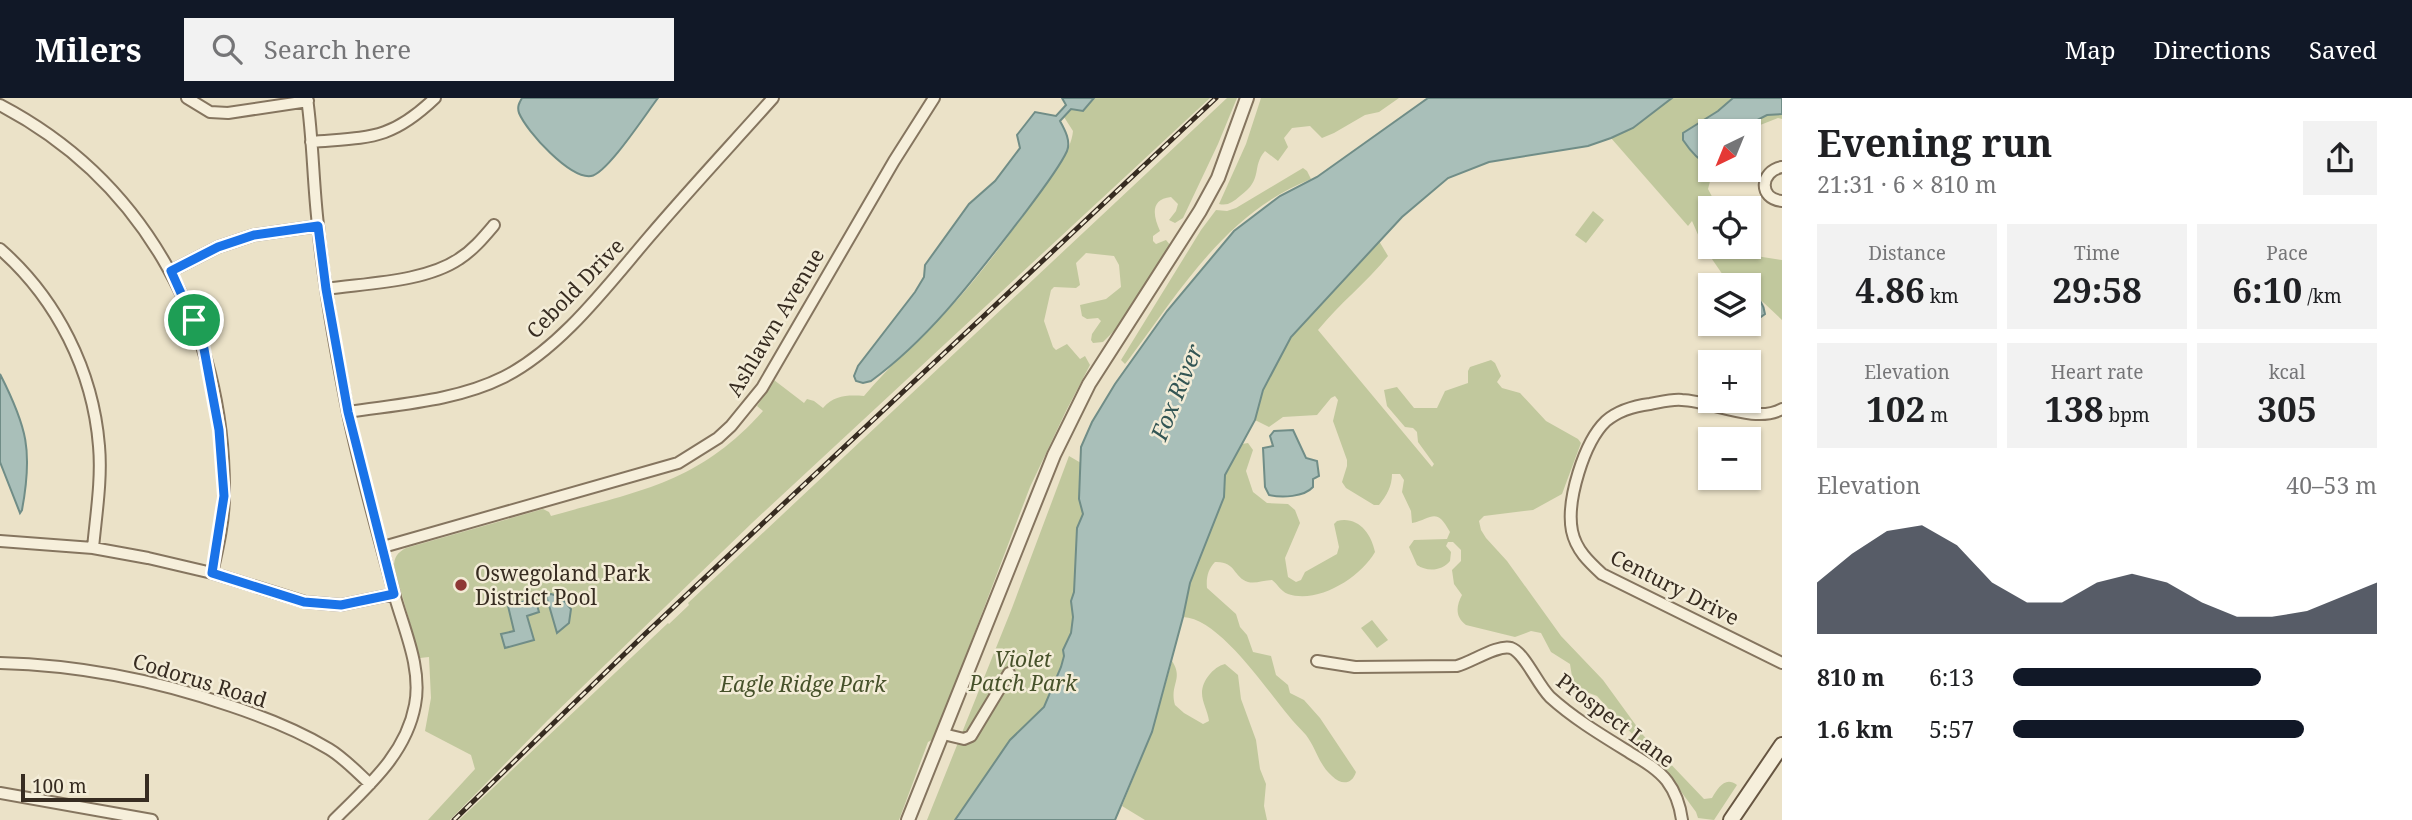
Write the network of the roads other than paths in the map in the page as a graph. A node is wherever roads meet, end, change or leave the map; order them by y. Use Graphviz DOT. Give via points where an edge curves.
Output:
graph roads {
  1 [pos="187,98"];
  2 [pos="435,98"];
  3 [pos="773,98"];
  4 [pos="934,98"];
  5 [pos="1247,98"];
  6 [pos="308,100"];
  7 [pos="0,105"];
  8 [pos="311,142"];
  9 [pos="1782,167"];
  10 [pos="1782,201"];
  11 [pos="494,225"];
  12 [pos="318,226"];
  13 [pos="0,249"];
  14 [pos="171,271"];
  15 [pos="326,289"];
  16 [pos="348,412"];
  17 [pos="1781,412"];
  18 [pos="0,541"];
  19 [pos="383,547"];
  20 [pos="93,548"];
  21 [pos="212,573"];
  22 [pos="394,594"];
  23 [pos="1317,661"];
  24 [pos="0,663"];
  25 [pos="1782,663"];
  26 [pos="1009,673"];
  27 [pos="943,734"];
  28 [pos="1782,745"];
  29 [pos="370,783"];
  30 [pos="0,793"];
  31 [pos="124,818"];
  32 [pos="152,820"];
  33 [pos="334,820"];
  34 [pos="908,820"];
  35 [pos="1682,820"];
  36 [pos="1731,820"];
  1 -- 6 [label="street" via="206,117"];
  2 -- 8 [label="street" via="395,129 370,137"];
  3 -- 16 [label="street, Cebold Drive" via="602,292 530,360 469,391"];
  4 -- 19 [label="street, Ashlawn Avenue" via="762,388 718,438 678,463"];
  5 -- 27 [label="street" via="1212,189 1072,416"];
  6 -- 8 [label="street"];
  7 -- 14 [label="street" via="50,136 94,172 134,216"];
  8 -- 12 [label="street"];
  9 -- 10 [label="street" via="1772,169 1763,184 1770,198"];
  11 -- 15 [label="street" via="461,258 436,271"];
  12 -- 14 [label="street" via="254,235"];
  12 -- 15 [label="street"];
  13 -- 20 [label="street" via="38,289 64,328 93,404 99,447"];
  14 -- 21 [label="street" via="204,349 219,430 224,496"];
  15 -- 16 [label="street"];
  16 -- 19 [label="street"];
  17 -- 25 [label="street, Century Drive" via="1753,413 1681,400 1622,410 1606,421 1584,455 1572,507 1572,531 1583,557 1602,574"];
  18 -- 20 [label="street"];
  19 -- 22 [label="street"];
  20 -- 21 [label="street"];
  21 -- 22 [label="street" via="304,602 341,605"];
  22 -- 29 [label="street" via="414,661 416,704 400,747"];
  23 -- 35 [label="street, Prospect Lane" via="1355,667 1457,666 1490,650 1507,646 1519,651 1541,688 1564,709 1666,779 1678,800"];
  24 -- 29 [label="street, Codorus Road" via="80,668 202,696 301,734 331,750"];
  26 -- 27 [label="street" via="971,736"];
  27 -- 34 [label="street"];
  28 -- 36 [label="main road"];
  29 -- 33 [label="street"];
  30 -- 31 [label="street"];
  31 -- 32 [label="street"];
}
